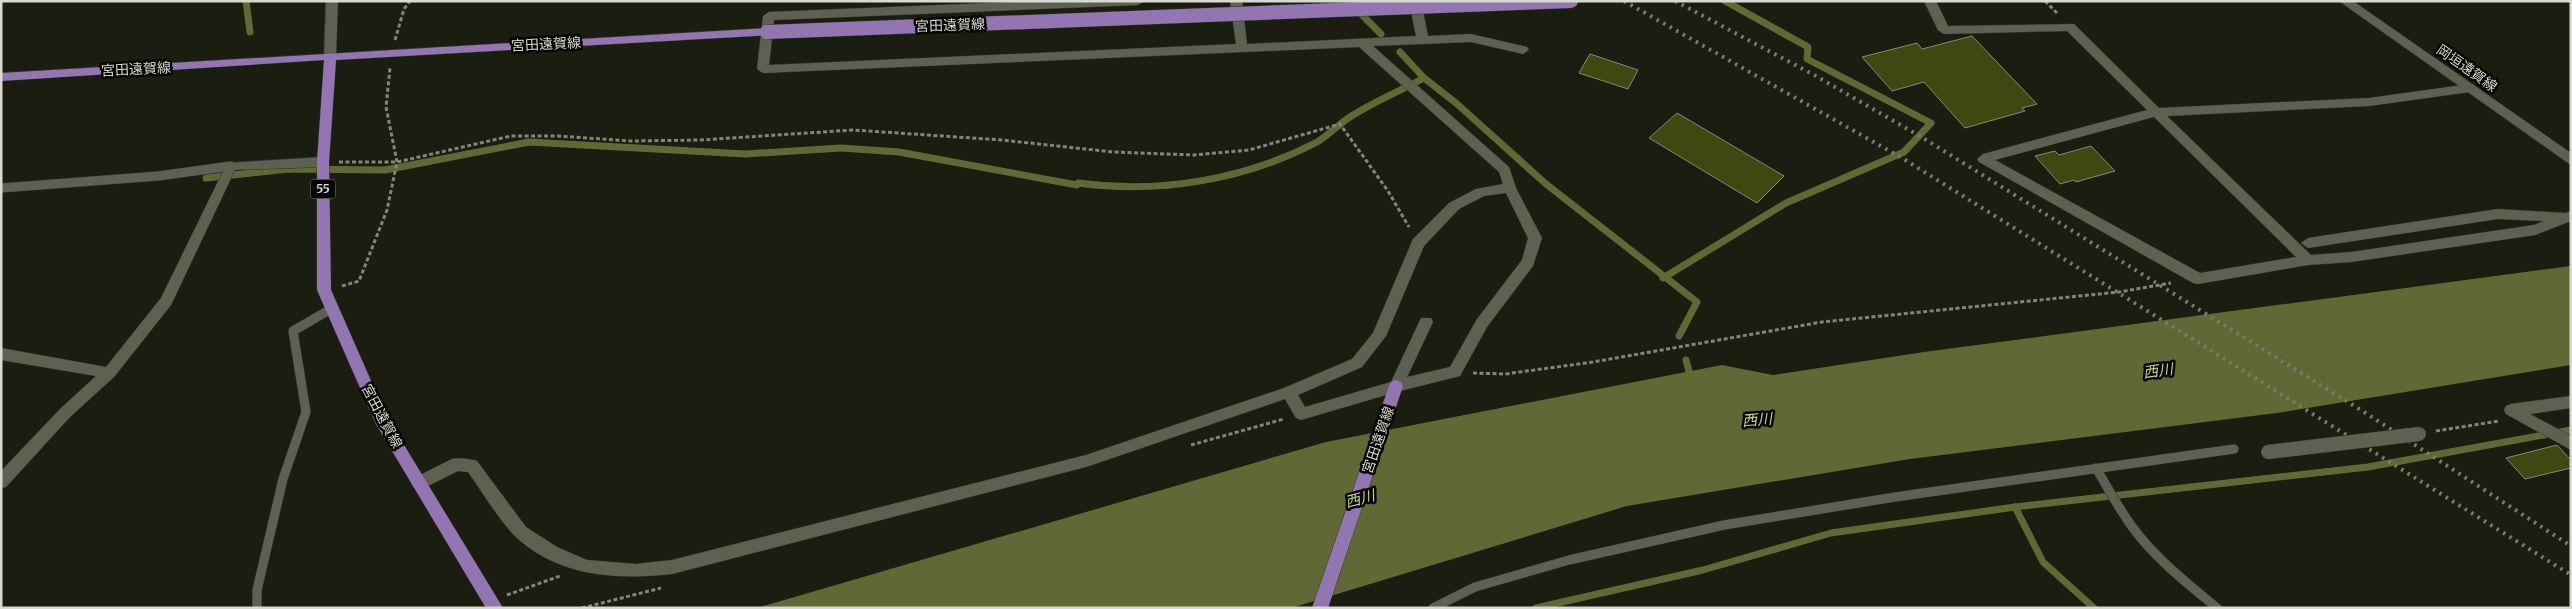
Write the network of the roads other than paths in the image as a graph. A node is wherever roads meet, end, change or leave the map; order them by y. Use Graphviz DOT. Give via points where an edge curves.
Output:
graph roads {
  1 [pos="332,1"];
  2 [pos="1138,1"];
  3 [pos="1236,1"];
  4 [pos="1415,1"];
  5 [pos="1571,1"];
  6 [pos="1930,1"];
  7 [pos="2345,1"];
  8 [pos="767,32"];
  9 [pos="1423,40"];
  10 [pos="1362,43"];
  11 [pos="1242,48"];
  12 [pos="1523,50"];
  13 [pos="330,56"];
  14 [pos="1,77"];
  15 [pos="2470,88"];
  16 [pos="2156,112"];
  17 [pos="2571,160"];
  18 [pos="323,162"];
  19 [pos="231,166"];
  20 [pos="1,188"];
  21 [pos="1510,188"];
  22 [pos="2568,217"];
  23 [pos="2308,243"];
  24 [pos="2308,260"];
  25 [pos="331,308"];
  26 [pos="1426,322"];
  27 [pos="1,354"];
  28 [pos="109,374"];
  29 [pos="1396,386"];
  30 [pos="1289,392"];
  31 [pos="2571,402"];
  32 [pos="2419,434"];
  33 [pos="2571,444"];
  34 [pos="2234,449"];
  35 [pos="2268,452"];
  36 [pos="2099,472"];
  37 [pos="1,482"];
  38 [pos="420,483"];
  39 [pos="493,604"];
  40 [pos="257,608"];
  41 [pos="1320,608"];
  42 [pos="1433,608"];
  43 [pos="2217,608"];
  1 -- 13 [label="street"];
  2 -- 8 [label="street" via="769,16"];
  3 -- 11 [label="street"];
  4 -- 9 [label="street"];
  5 -- 8 [label="main road, 宮田遠賀線, bridge"];
  6 -- 16 [label="street" via="1944,30 2070,27"];
  7 -- 15 [label="street, 岡垣遠賀線"];
  8 -- 11 [label="street" via="763,68"];
  8 -- 13 [label="main road, 宮田遠賀線"];
  9 -- 10 [label="street"];
  9 -- 12 [label="street" via="1471,38"];
  10 -- 11 [label="street"];
  10 -- 21 [label="street" via="1505,170"];
  13 -- 14 [label="main road, 宮田遠賀線"];
  13 -- 18 [label="main road, 宮田遠賀線 / 55"];
  15 -- 16 [label="street" via="2369,102"];
  15 -- 17 [label="street, 岡垣遠賀線"];
  16 -- 24 [label="street"];
  16 -- 24 [label="street" via="1983,159 2198,279"];
  18 -- 19 [label="street"];
  18 -- 25 [label="main road, 宮田遠賀線 / 55" via="324,290"];
  19 -- 20 [label="lane" via="148,177"];
  19 -- 28 [label="street" via="166,301"];
  21 -- 29 [label="street" via="1535,238 1528,262 1482,323 1455,372"];
  21 -- 30 [label="street" via="1481,192 1454,206 1418,243 1379,336 1357,363"];
  22 -- 23 [label="street" via="2498,214"];
  22 -- 24 [label="street" via="2535,230 2351,257"];
  25 -- 38 [label="main road, 宮田遠賀線 / 55" via="381,420"];
  25 -- 40 [label="lane" via="293,331 306,412 283,479 257,590"];
  26 -- 29 [label="street"];
  27 -- 28 [label="street"];
  28 -- 37 [label="street" via="65,413"];
  29 -- 30 [label="street" via="1301,414"];
  29 -- 41 [label="main road, 宮田遠賀線"];
  30 -- 38 [label="street" via="1086,461 672,567 636,572 586,567 551,552 521,532 472,466 457,464"];
  31 -- 33 [label="street" via="2511,410"];
  32 -- 35 [label="street, bridge"];
  34 -- 36 [label="lane"];
  36 -- 42 [label="lane" via="1895,497 1724,525 1560,562 1475,587"];
  36 -- 43 [label="lane" via="2150,549"];
  38 -- 39 [label="main road, 宮田遠賀線 / 55"];
}
